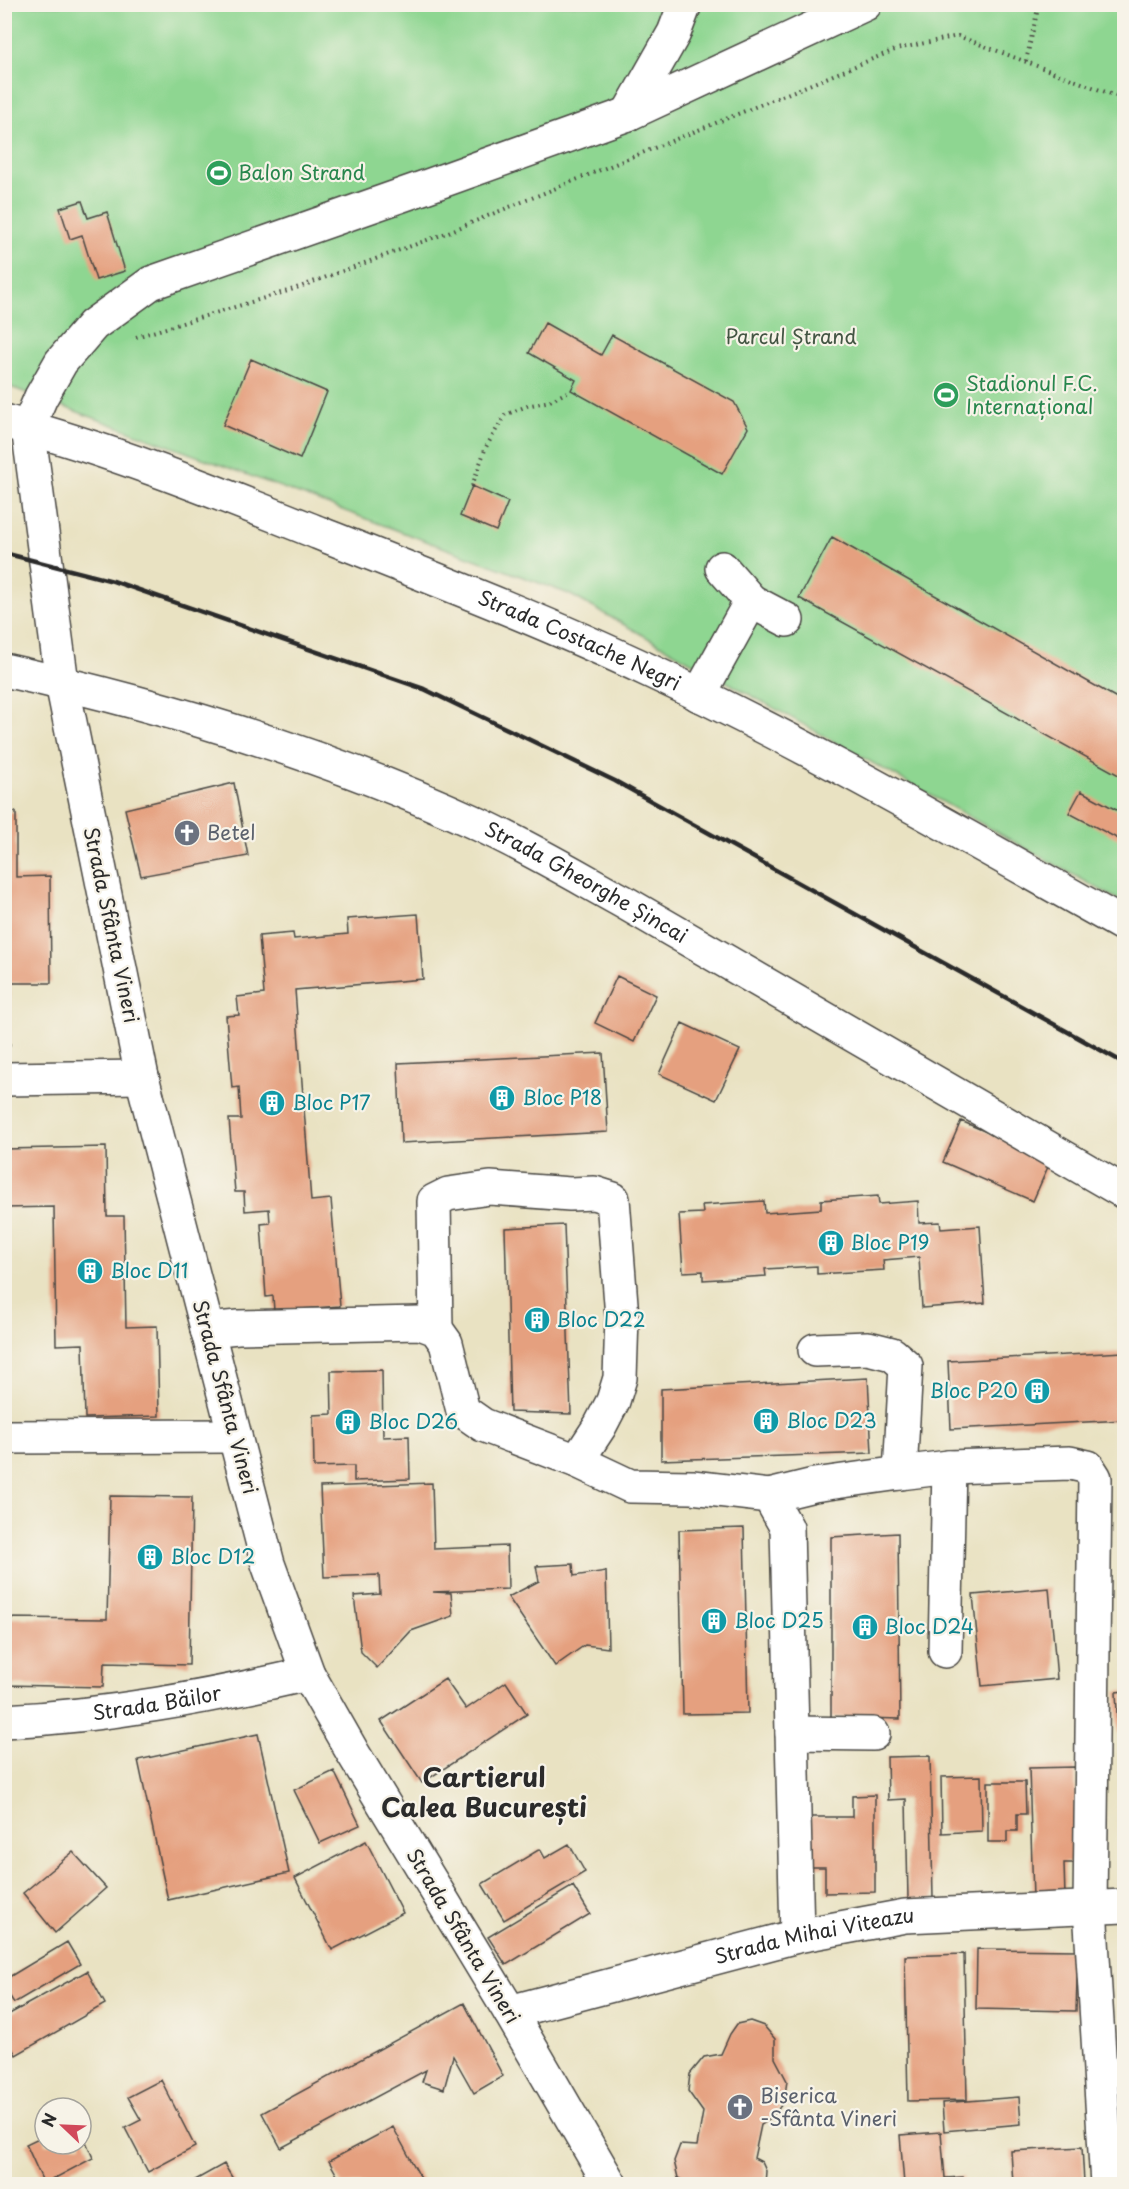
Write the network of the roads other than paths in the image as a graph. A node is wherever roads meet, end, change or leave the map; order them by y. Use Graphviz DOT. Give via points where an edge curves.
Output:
graph roads {
  1 [pos="685,4"];
  2 [pos="865,4"];
  3 [pos="628,114"];
  4 [pos="16,424"];
  5 [pos="722,568"];
  6 [pos="751,601"];
  7 [pos="787,620"];
  8 [pos="4,670"];
  9 [pos="62,683"];
  10 [pos="699,695"];
  11 [pos="1125,925"];
  12 [pos="142,1077"];
  13 [pos="4,1078"];
  14 [pos="1125,1192"];
  15 [pos="207,1329"];
  16 [pos="436,1329"];
  17 [pos="816,1350"];
  18 [pos="235,1436"];
  19 [pos="4,1437"];
  20 [pos="577,1461"];
  21 [pos="949,1467"];
  22 [pos="900,1473"];
  23 [pos="769,1496"];
  24 [pos="945,1651"];
  25 [pos="308,1674"];
  26 [pos="4,1721"];
  27 [pos="792,1733"];
  28 [pos="873,1734"];
  29 [pos="1125,1906"];
  30 [pos="1090,1908"];
  31 [pos="797,1936"];
  32 [pos="510,2012"];
  33 [pos="610,2184"];
  34 [pos="1107,2184"];
  1 -- 3 [label="street" via="674,33"];
  2 -- 3 [label="street"];
  3 -- 4 [label="street" via="151,283 93,325 61,362 41,398"];
  4 -- 9 [label="street, Strada Sfânta Vineri"];
  4 -- 10 [label="street, Strada Costache Negri" via="173,476 452,585"];
  5 -- 6 [label="street"];
  6 -- 7 [label="street"];
  6 -- 10 [label="street"];
  8 -- 9 [label="street, Strada Gheorghe Șincai"];
  9 -- 12 [label="street, Strada Sfânta Vineri"];
  9 -- 14 [label="street, Strada Gheorghe Șincai" via="213,724 382,783 479,824 622,901"];
  10 -- 11 [label="street, Strada Costache Negri"];
  12 -- 13 [label="street"];
  12 -- 15 [label="street, Strada Sfânta Vineri"];
  15 -- 16 [label="street" via="420,1323"];
  15 -- 18 [label="street, Strada Sfânta Vineri"];
  16 -- 20 [label="street" via="446,1343 463,1411 483,1425"];
  16 -- 20 [label="street" via="434,1201 448,1194 490,1188 594,1193 613,1199 622,1317 620,1378 613,1401"];
  17 -- 22 [label="street" via="868,1348 892,1354 906,1365"];
  18 -- 19 [label="street"];
  18 -- 25 [label="street, Strada Sfânta Vineri" via="268,1564"];
  20 -- 23 [label="street" via="630,1486 692,1487"];
  21 -- 22 [label="street"];
  21 -- 24 [label="street"];
  21 -- 30 [label="street" via="1070,1463 1088,1467 1095,1478"];
  22 -- 23 [label="street" via="814,1485"];
  23 -- 27 [label="street" via="788,1528"];
  25 -- 26 [label="street, Strada Băilor" via="199,1698 65,1718"];
  25 -- 32 [label="street, Strada Sfânta Vineri"];
  27 -- 28 [label="street"];
  27 -- 31 [label="street"];
  29 -- 30 [label="street, Strada Mihai Viteazu"];
  30 -- 31 [label="street, Strada Mihai Viteazu" via="905,1916"];
  30 -- 34 [label="street"];
  31 -- 32 [label="street, Strada Mihai Viteazu"];
  32 -- 33 [label="street, Strada Sfânta Vineri"];
}
